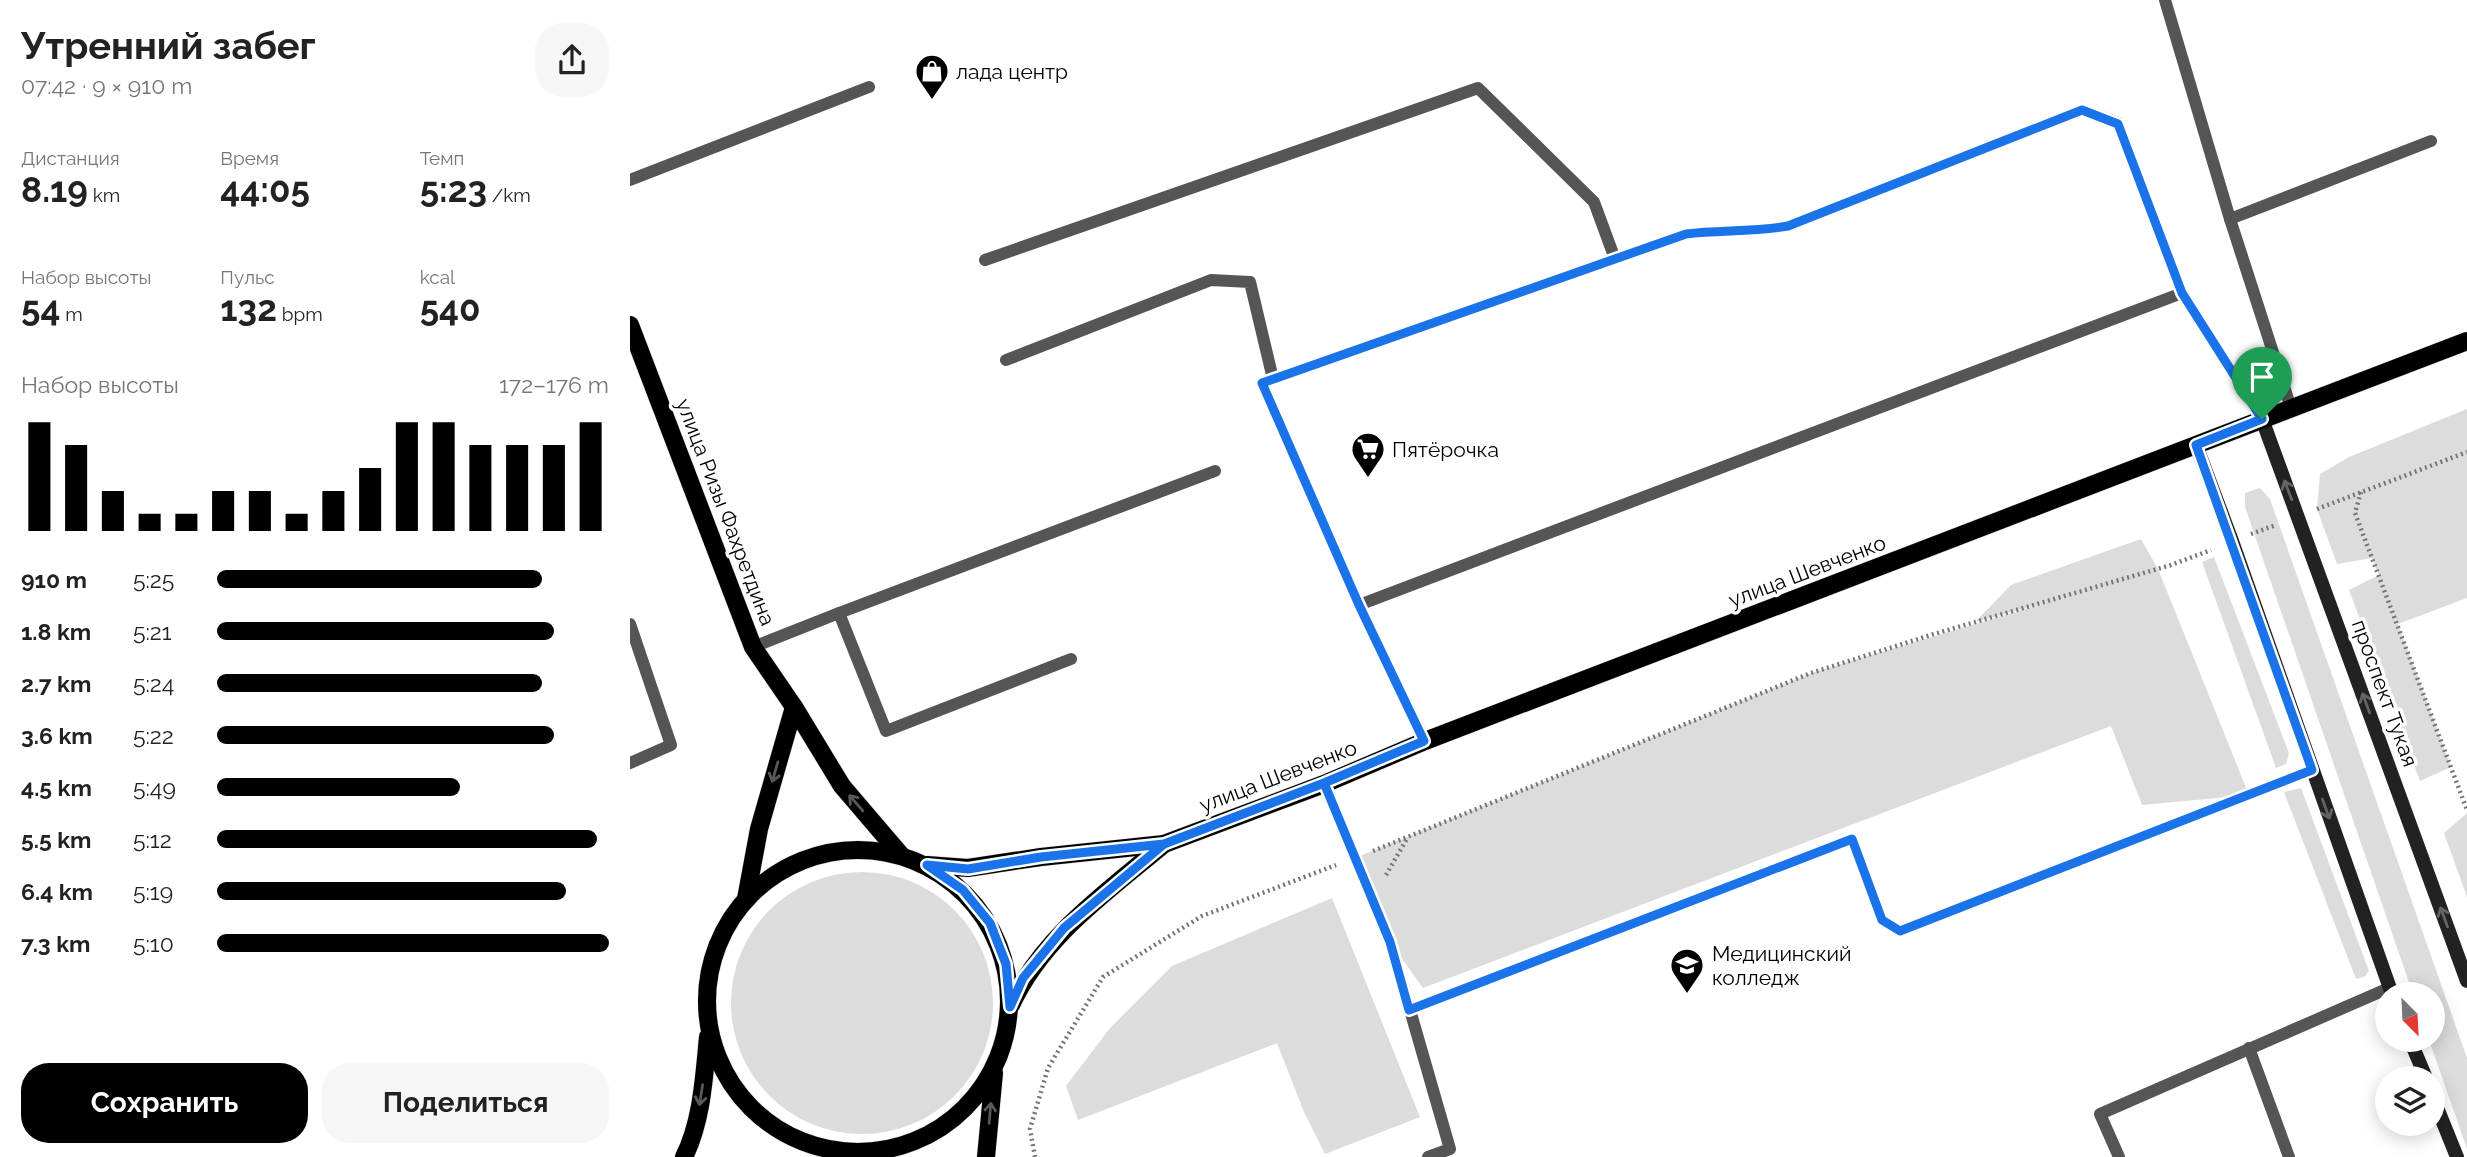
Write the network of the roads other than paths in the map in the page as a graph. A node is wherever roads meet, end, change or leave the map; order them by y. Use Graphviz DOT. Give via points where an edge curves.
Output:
graph roads {
  1 [pos="2165,0"];
  2 [pos="869,87"];
  3 [pos="2431,141"];
  4 [pos="630,180"];
  5 [pos="2231,219"];
  6 [pos="1615,259"];
  7 [pos="985,260"];
  8 [pos="2182,293"];
  9 [pos="630,325"];
  10 [pos="2467,341"];
  11 [pos="1006,360"];
  12 [pos="1273,379"];
  13 [pos="2291,408"];
  14 [pos="2262,419"];
  15 [pos="2196,445"];
  16 [pos="1215,471"];
  17 [pos="1359,605"];
  18 [pos="839,613"];
  19 [pos="630,624"];
  20 [pos="753,647"];
  21 [pos="1071,659"];
  22 [pos="794,707"];
  23 [pos="1424,741"];
  24 [pos="630,763"];
  25 [pos="2312,770"];
  26 [pos="1324,783"];
  27 [pos="1164,844"];
  28 [pos="901,855"];
  29 [pos="927,865"];
  30 [pos="746,899"];
  31 [pos="2467,981"];
  32 [pos="2388,982"];
  33 [pos="2375,997"];
  34 [pos="1010,1007"];
  35 [pos="1409,1010"];
  36 [pos="709,1030"];
  37 [pos="2249,1048"];
  38 [pos="994,1069"];
  39 [pos="2445,1127"];
  40 [pos="825,1149"];
  41 [pos="1451,1153"];
  42 [pos="867,1154"];
  43 [pos="684,1157"];
  44 [pos="801,1157"];
  45 [pos="986,1157"];
  46 [pos="1428,1157"];
  47 [pos="2119,1157"];
  48 [pos="2289,1157"];
  49 [pos="2457,1157"];
  1 -- 5 [label="lane"];
  2 -- 4 [label="lane"];
  3 -- 5 [label="lane"];
  5 -- 13 [label="lane"];
  6 -- 7 [label="lane" via="1594,202 1478,88"];
  6 -- 8 [label="lane" via="1686,234 1788,226 2082,110 2118,124"];
  6 -- 12 [label="lane"];
  8 -- 14 [label="lane"];
  8 -- 17 [label="lane"];
  9 -- 20 [label="main road, улица Ризы Фахретдина"];
  10 -- 13 [label="main road, улица Шевченко"];
  11 -- 12 [label="lane" via="1211,280 1250,282"];
  12 -- 17 [label="lane" via="1262,383"];
  13 -- 14 [label="main road, улица Шевченко"];
  14 -- 15 [label="main road, улица Шевченко"];
  31 -- 14 [label="main road, проспект Тукая, one-way"];
  15 -- 23 [label="main road, улица Шевченко"];
  15 -- 25 [label="main road"];
  16 -- 18 [label="lane"];
  17 -- 23 [label="lane"];
  18 -- 20 [label="lane"];
  18 -- 21 [label="lane" via="886,731"];
  19 -- 24 [label="lane" via="671,745"];
  20 -- 22 [label="main road, улица Ризы Фахретдина"];
  28 -- 22 [label="main road, улица Ризы Фахретдина, one-way" via="842,786"];
  22 -- 30 [label="main road, one-way" via="759,829"];
  23 -- 26 [label="main road, улица Шевченко"];
  25 -- 32 [label="main road, one-way"];
  25 -- 35 [label="lane" via="1900,931 1882,920 1852,839"];
  26 -- 27 [label="main road, улица Шевченко"];
  26 -- 35 [label="lane" via="1390,942"];
  27 -- 29 [label="main road" via="968,869"];
  27 -- 34 [label="main road" via="1064,928 1023,978"];
  28 -- 29 [label="main road"];
  28 -- 30 [label="main road" via="859,849 817,854 778,872"];
  29 -- 34 [label="main road" via="963,890 990,923 1006,964"];
  30 -- 36 [label="main road" via="725,928 712,960"];
  33 -- 37 [label="lane"];
  34 -- 38 [label="main road"];
  35 -- 41 [label="lane"];
  36 -- 40 [label="main road" via="720,1064 762,1119"];
  36 -- 43 [label="main road, one-way" via="701,1099"];
  37 -- 47 [label="lane" via="2100,1114"];
  37 -- 48 [label="lane"];
  38 -- 42 [label="main road" via="980,1092 940,1128"];
  45 -- 38 [label="main road, one-way"];
  39 -- 49 [label="main road"];
  40 -- 42 [label="main road"];
  40 -- 44 [label="main road"];
  41 -- 46 [label="lane"];
}
